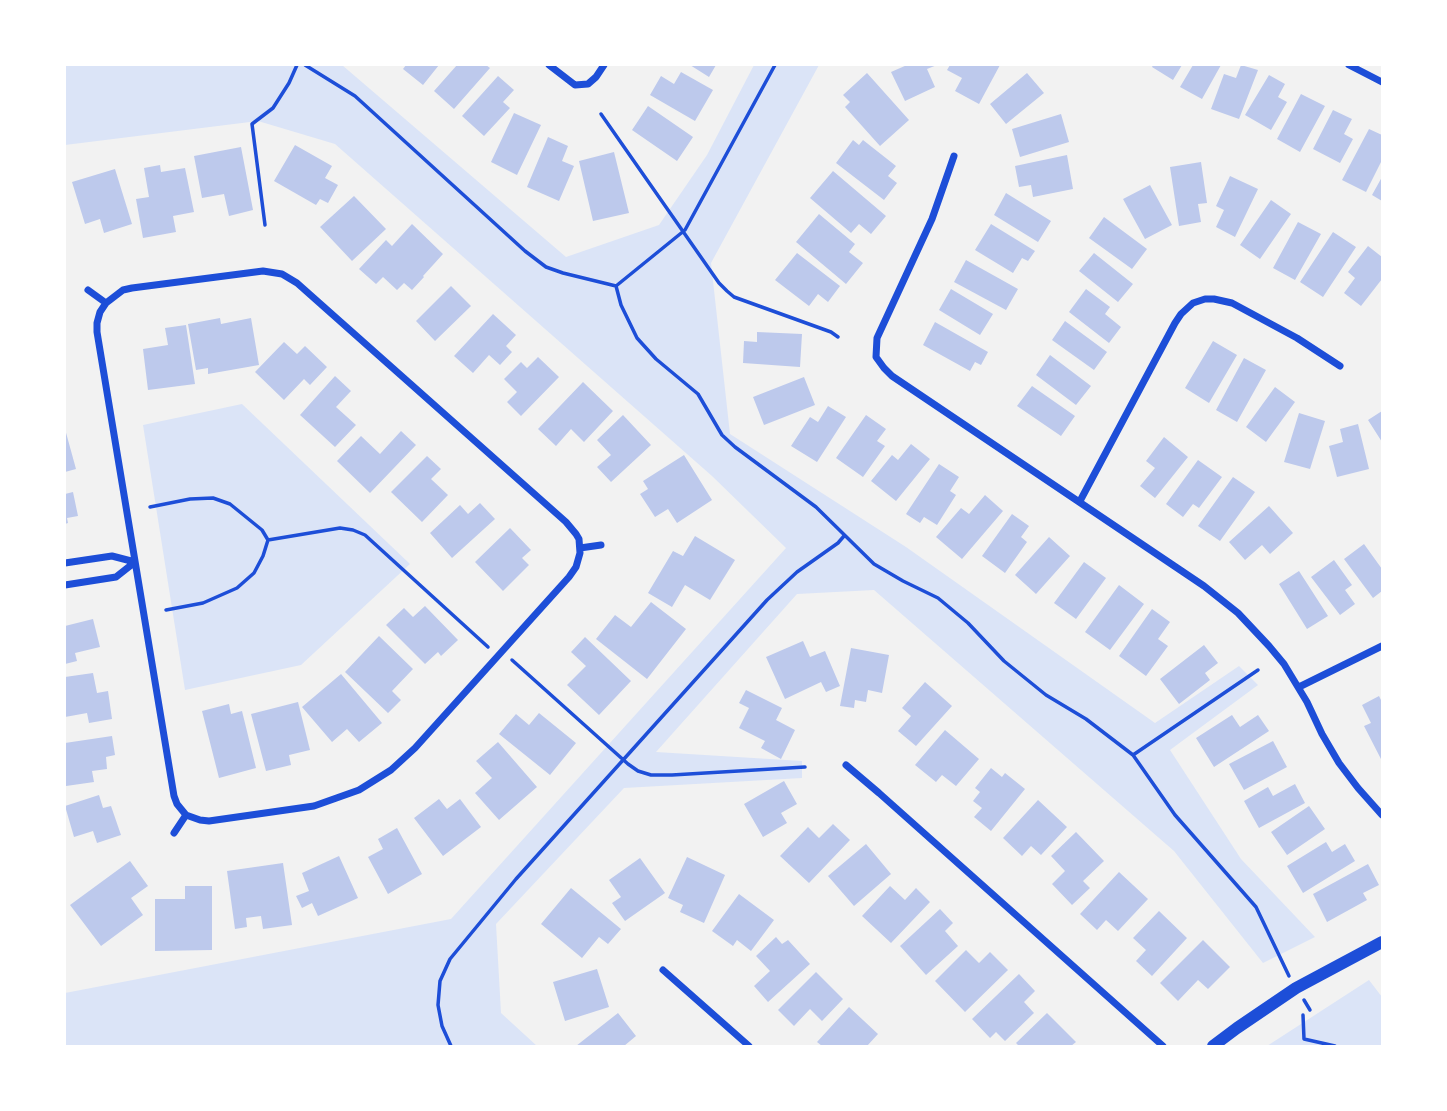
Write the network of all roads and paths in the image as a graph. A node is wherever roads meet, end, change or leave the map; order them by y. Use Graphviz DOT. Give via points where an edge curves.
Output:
graph roads {
  1 [pos="297,65"];
  2 [pos="305,65"];
  3 [pos="549,65"];
  4 [pos="604,65"];
  5 [pos="775,65"];
  6 [pos="1349,65"];
  7 [pos="1382,82"];
  8 [pos="601,114"];
  9 [pos="954,156"];
  10 [pos="265,225"];
  11 [pos="683,231"];
  12 [pos="616,286"];
  13 [pos="88,290"];
  14 [pos="106,303"];
  15 [pos="838,337"];
  16 [pos="1340,366"];
  17 [pos="1080,501"];
  18 [pos="150,507"];
  19 [pos="844,536"];
  20 [pos="268,540"];
  21 [pos="601,545"];
  22 [pos="580,548"];
  23 [pos="135,562"];
  24 [pos="65,563"];
  25 [pos="65,585"];
  26 [pos="166,610"];
  27 [pos="1382,646"];
  28 [pos="488,647"];
  29 [pos="512,660"];
  30 [pos="1258,670"];
  31 [pos="1298,687"];
  32 [pos="1133,755"];
  33 [pos="624,760"];
  34 [pos="846,765"];
  35 [pos="805,767"];
  36 [pos="186,815"];
  37 [pos="1382,815"];
  38 [pos="174,833"];
  39 [pos="1382,942"];
  40 [pos="663,970"];
  41 [pos="1296,988"];
  42 [pos="1310,1010"];
  43 [pos="1303,1015"];
  44 [pos="451,1046"];
  45 [pos="749,1046"];
  46 [pos="1163,1046"];
  47 [pos="1213,1046"];
  48 [pos="1335,1046"];
  1 -- 10 [label="path" via="273,108 252,124"];
  2 -- 12 [label="path" via="355,96 546,267"];
  3 -- 4 [label="street" via="575,85 588,84"];
  5 -- 11 [label="path"];
  6 -- 7 [label="street"];
  8 -- 11 [label="path"];
  9 -- 17 [label="street" via="932,219 880,330 876,357 892,376"];
  11 -- 12 [label="path"];
  11 -- 15 [label="path" via="734,297"];
  12 -- 19 [label="path" via="637,338 698,394 722,435 816,507"];
  13 -- 14 [label="street"];
  14 -- 22 [label="street" via="132,288 251,272 282,274 566,522"];
  14 -- 23 [label="street" via="97,332"];
  16 -- 17 [label="street" via="1232,303 1214,299 1193,303 1175,323"];
  17 -- 31 [label="street" via="1238,613"];
  18 -- 20 [label="path" via="212,498 230,504"];
  19 -- 32 [label="path" via="874,564 938,597 1004,661"];
  19 -- 33 [label="path" via="774,593"];
  20 -- 26 [label="path" via="254,573 237,588 203,603"];
  20 -- 28 [label="path" via="340,528 365,535"];
  21 -- 22 [label="street"];
  22 -- 36 [label="street" via="569,577 391,770 359,790 314,806 209,821"];
  23 -- 24 [label="street" via="112,556"];
  23 -- 25 [label="street" via="116,577"];
  23 -- 36 [label="street" via="174,796"];
  27 -- 31 [label="street"];
  29 -- 33 [label="path"];
  30 -- 32 [label="path"];
  31 -- 37 [label="street" via="1339,763"];
  32 -- 41 [label="path" via="1175,815 1255,907"];
  33 -- 35 [label="path" via="651,775"];
  33 -- 44 [label="path" via="450,959 440,981 438,1005"];
  34 -- 46 [label="street"];
  36 -- 38 [label="street"];
  39 -- 41 [label="street"];
  40 -- 45 [label="street"];
  41 -- 42 [label="path"];
  41 -- 47 [label="street"];
  43 -- 48 [label="path" via="1304,1039"];
}
